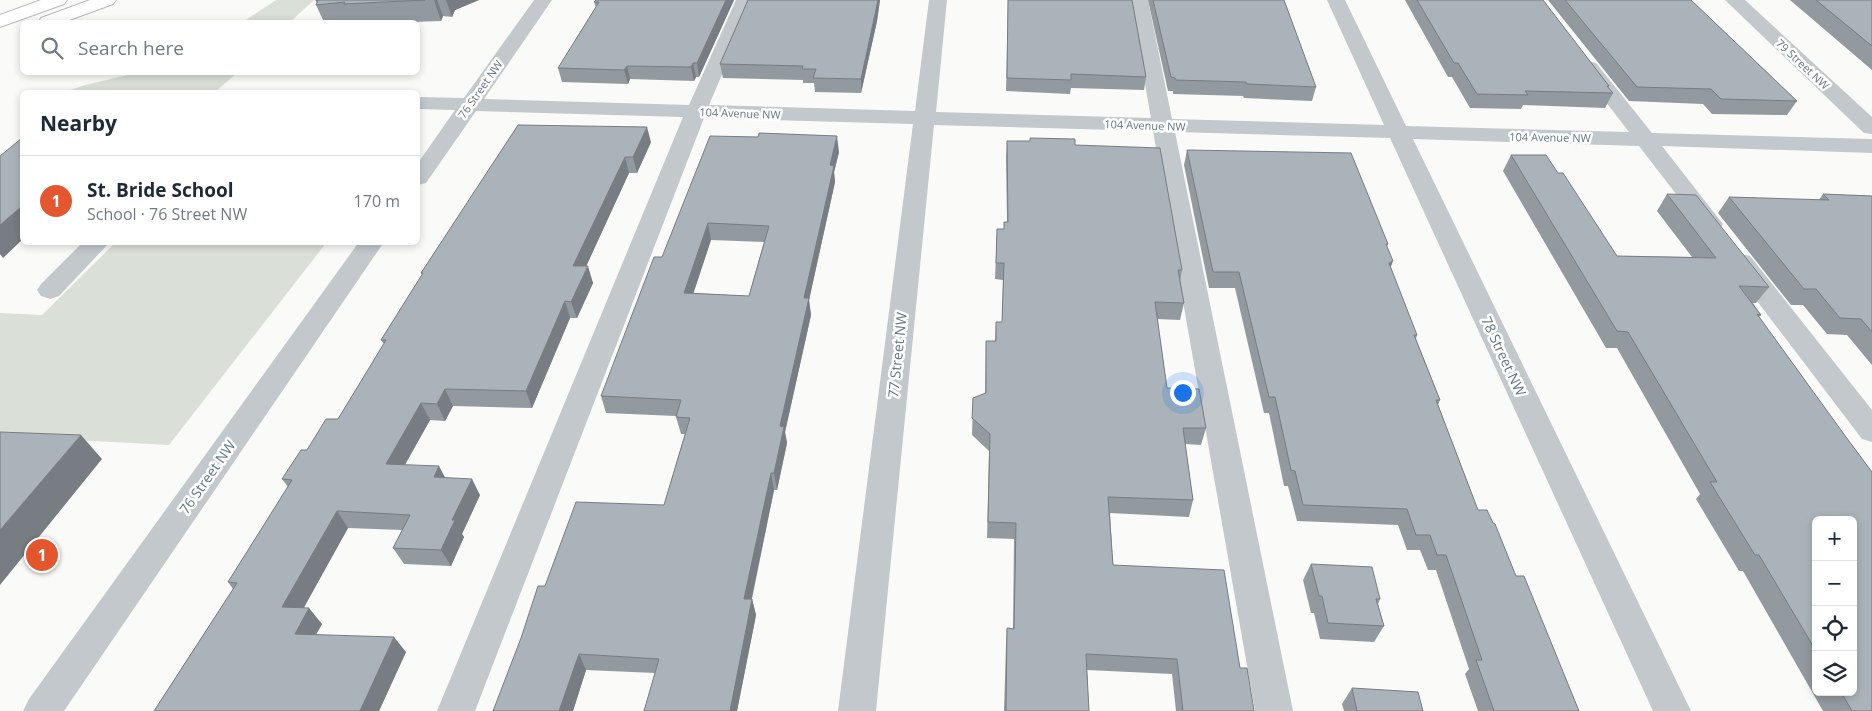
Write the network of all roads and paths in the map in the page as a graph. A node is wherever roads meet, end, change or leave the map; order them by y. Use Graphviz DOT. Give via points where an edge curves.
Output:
graph roads {
  1 [pos="58,0"];
  2 [pos="107,0"];
  3 [pos="543,0"];
  4 [pos="745,0"];
  5 [pos="938,0"];
  6 [pos="1139,0"];
  7 [pos="1336,0"];
  8 [pos="1734,0"];
  9 [pos="26,20"];
  10 [pos="53,20"];
  11 [pos="1573,47"];
  12 [pos="420,104"];
  13 [pos="469,105"];
  14 [pos="696,112"];
  15 [pos="924,119"];
  16 [pos="1162,125"];
  17 [pos="1872,128"];
  18 [pos="1398,133"];
  19 [pos="1645,139"];
  20 [pos="1872,146"];
  21 [pos="420,175"];
  22 [pos="95,245"];
  23 [pos="370,245"];
  24 [pos="50,290"];
  25 [pos="1872,431"];
  26 [pos="42,711"];
  27 [pos="456,711"];
  28 [pos="857,711"];
  29 [pos="1274,711"];
  30 [pos="1672,711"];
  1 -- 9 [label="main road"];
  2 -- 10 [label="main road"];
  3 -- 13 [label="street, 76 Street NW"];
  4 -- 14 [label="street"];
  5 -- 15 [label="street, 77 Street NW"];
  6 -- 16 [label="street"];
  7 -- 18 [label="street, 78 Street NW"];
  8 -- 17 [label="street, 79 Street NW"];
  11 -- 19 [label="street"];
  12 -- 13 [label="street, 104 Avenue NW"];
  13 -- 14 [label="street, 104 Avenue NW"];
  13 -- 21 [label="street, 76 Street NW"];
  14 -- 15 [label="street, 104 Avenue NW"];
  14 -- 27 [label="street"];
  15 -- 16 [label="street, 104 Avenue NW"];
  15 -- 28 [label="street, 77 Street NW"];
  16 -- 18 [label="street, 104 Avenue NW"];
  16 -- 29 [label="street"];
  18 -- 19 [label="street, 104 Avenue NW"];
  18 -- 30 [label="street, 78 Street NW"];
  19 -- 20 [label="street, 104 Avenue NW"];
  19 -- 25 [label="street"];
  22 -- 24 [label="street"];
  23 -- 26 [label="street, 76 Street NW"];
}
